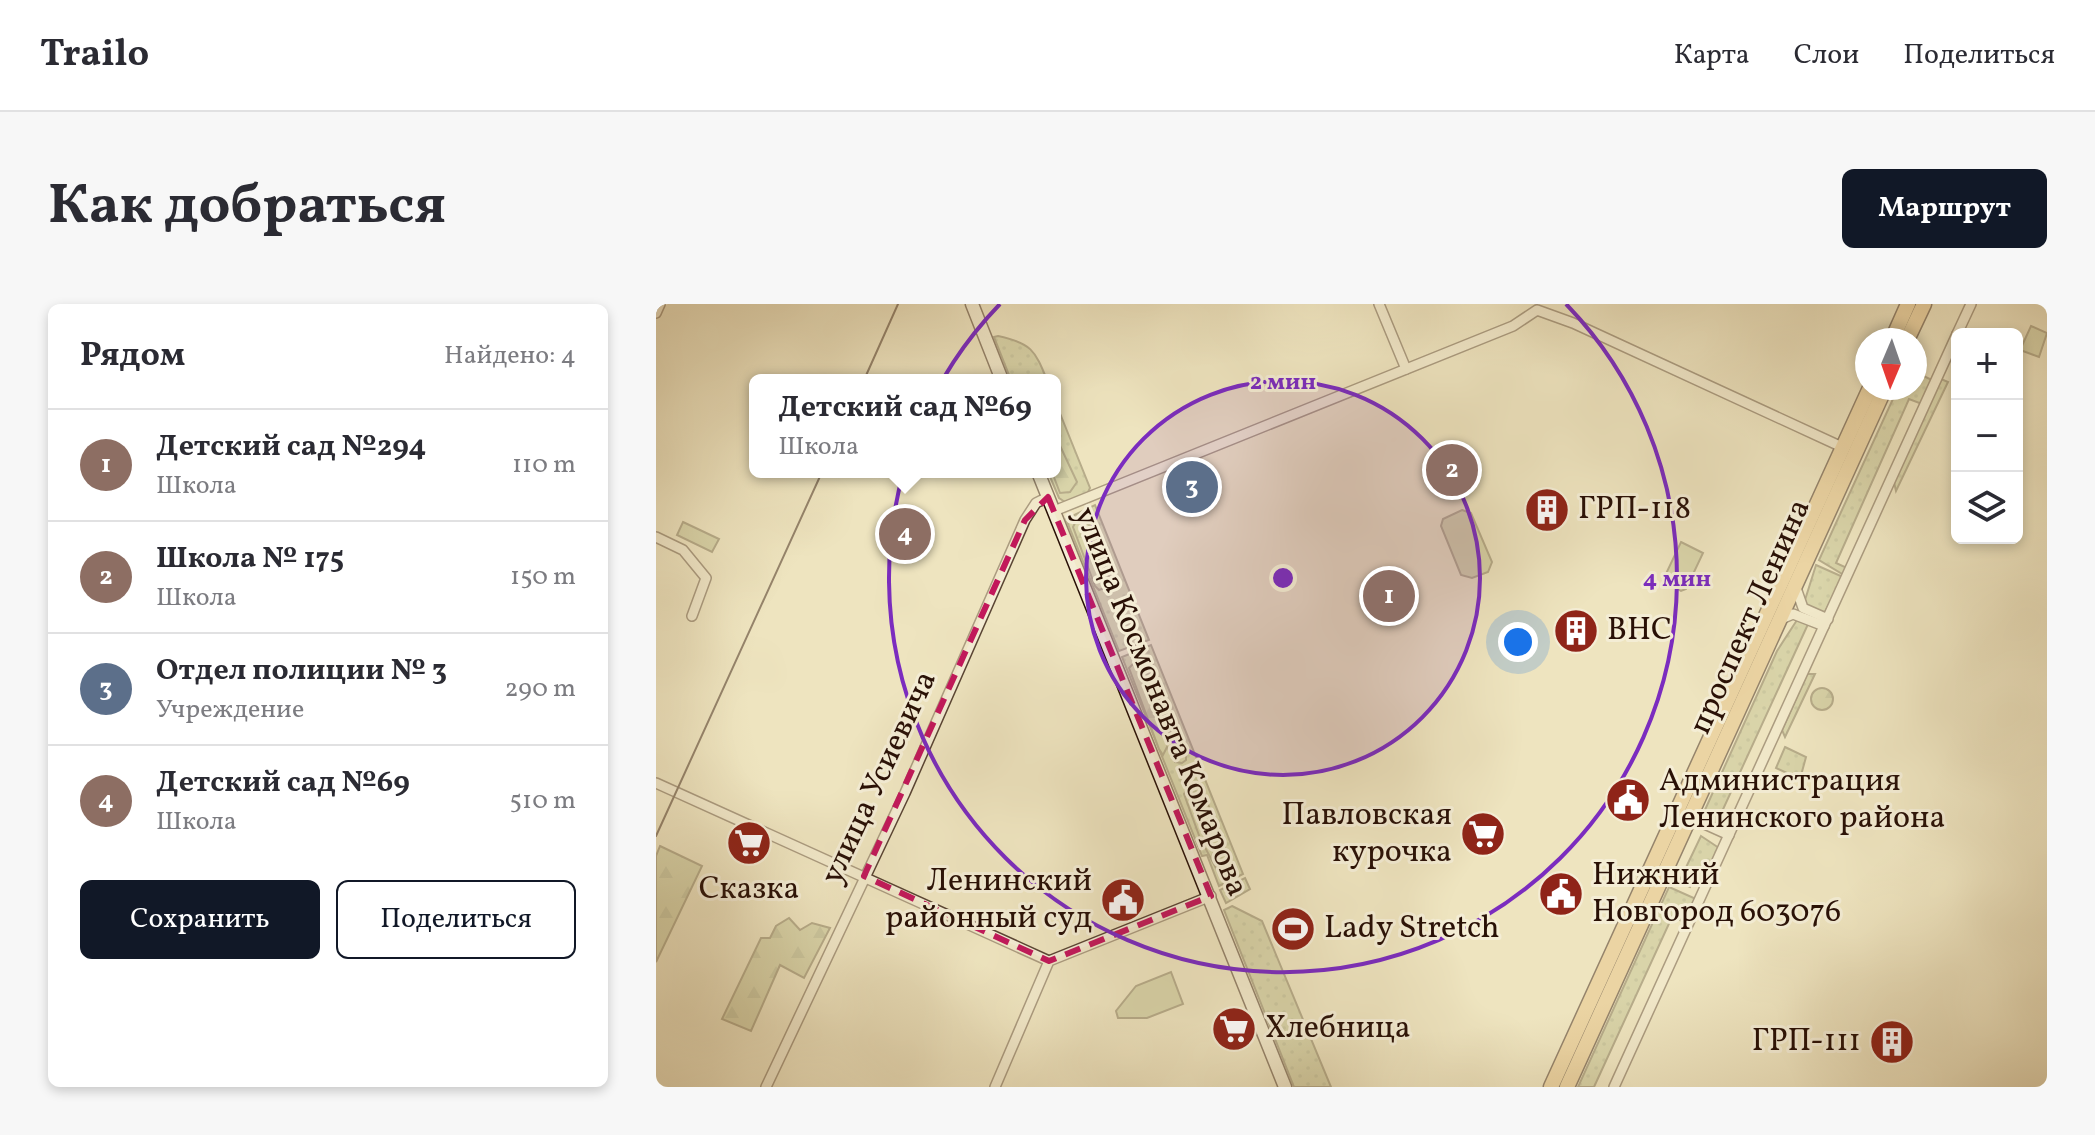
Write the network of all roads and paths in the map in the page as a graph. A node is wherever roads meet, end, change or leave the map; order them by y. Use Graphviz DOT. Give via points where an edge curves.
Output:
graph roads {
  1 [pos="660,304"];
  2 [pos="972,304"];
  3 [pos="1379,304"];
  4 [pos="1908,304"];
  5 [pos="1924,304"];
  6 [pos="1971,304"];
  7 [pos="1538,307"];
  8 [pos="656,313"];
  9 [pos="1897,328"];
  10 [pos="1913,328"];
  11 [pos="1960,328"];
  12 [pos="1951,347"];
  13 [pos="1406,369"];
  14 [pos="1000,374"];
  15 [pos="1864,400"];
  16 [pos="1880,400"];
  17 [pos="1842,447"];
  18 [pos="1040,478"];
  19 [pos="1048,497"];
  20 [pos="1054,511"];
  21 [pos="656,537"];
  22 [pos="1796,586"];
  23 [pos="692,616"];
  24 [pos="1781,619"];
  25 [pos="1826,622"];
  26 [pos="656,783"];
  27 [pos="1691,818"];
  28 [pos="1729,835"];
  29 [pos="864,876"];
  30 [pos="1211,896"];
  31 [pos="1049,961"];
  32 [pos="766,1087"];
  33 [pos="995,1087"];
  34 [pos="1285,1087"];
  35 [pos="1551,1087"];
  36 [pos="1567,1087"];
  37 [pos="1614,1087"];
  1 -- 8 [label="street"];
  2 -- 14 [label="street"];
  3 -- 13 [label="street"];
  4 -- 9 [label="main road"];
  5 -- 10 [label="main road"];
  6 -- 11 [label="street"];
  7 -- 13 [label="street" via="1513,326"];
  7 -- 17 [label="street"];
  12 -- 25 [label="street"];
  13 -- 20 [label="street"];
  15 -- 17 [label="main road, проспект Ленина"];
  16 -- 22 [label="main road, проспект Ленина"];
  17 -- 35 [label="main road, проспект Ленина"];
  18 -- 19 [label="street, улица Космонавта Комарова"];
  19 -- 20 [label="street, улица Космонавта Комарова"];
  19 -- 29 [label="street, улица Усиевича" via="1036,503 1025,520"];
  20 -- 30 [label="street, улица Космонавта Комарова"];
  21 -- 23 [label="street" via="683,550 706,578"];
  22 -- 24 [label="main road, проспект Ленина"];
  22 -- 25 [label="street" via="1803,608"];
  24 -- 25 [label="street" via="1793,614"];
  24 -- 27 [label="main road, проспект Ленина"];
  25 -- 28 [label="street"];
  26 -- 29 [label="street"];
  27 -- 28 [label="street"];
  27 -- 36 [label="main road, проспект Ленина"];
  28 -- 37 [label="street"];
  29 -- 31 [label="street"];
  29 -- 32 [label="street, улица Усиевича"];
  30 -- 31 [label="street"];
  30 -- 34 [label="street, улица Космонавта Комарова"];
  31 -- 33 [label="street"];
}
